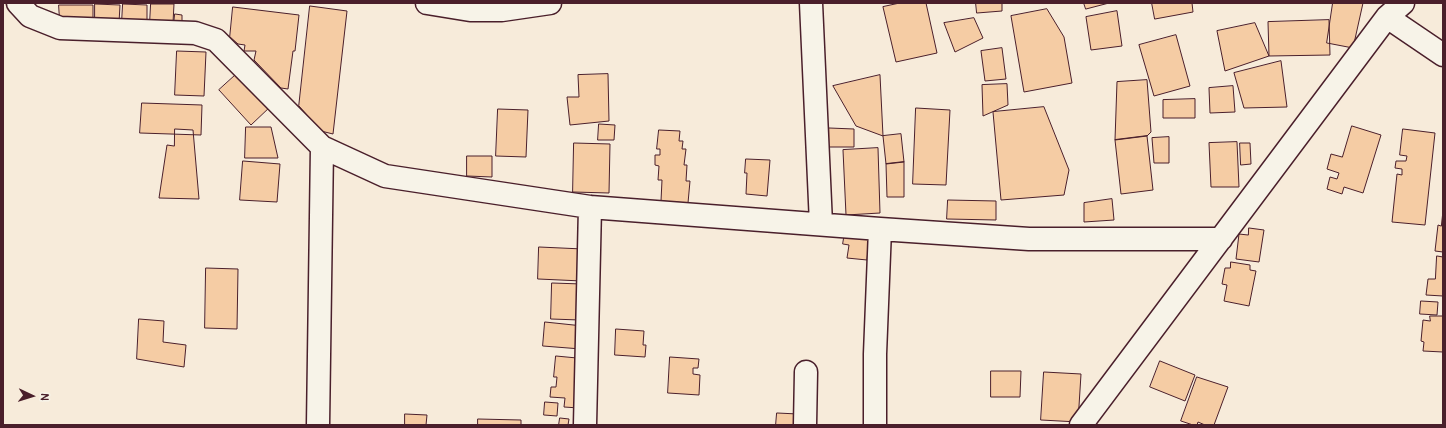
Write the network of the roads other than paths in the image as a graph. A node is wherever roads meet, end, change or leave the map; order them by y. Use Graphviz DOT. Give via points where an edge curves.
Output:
graph roads {
  1 [pos="18,3"];
  2 [pos="426,3"];
  3 [pos="550,3"];
  4 [pos="811,3"];
  5 [pos="1395,10"];
  6 [pos="1443,54"];
  7 [pos="322,147"];
  8 [pos="590,207"];
  9 [pos="821,224"];
  10 [pos="880,229"];
  11 [pos="1221,239"];
  12 [pos="806,372"];
  13 [pos="318,425"];
  14 [pos="585,425"];
  15 [pos="805,425"];
  16 [pos="876,425"];
  17 [pos="1081,425"];
  1 -- 7 [label="street" via="30,16 60,28 195,33 216,40"];
  2 -- 3 [label="street" via="470,10 502,10"];
  4 -- 9 [label="street"];
  5 -- 6 [label="street"];
  5 -- 11 [label="street"];
  7 -- 8 [label="street" via="385,176"];
  7 -- 13 [label="street"];
  8 -- 9 [label="street"];
  8 -- 14 [label="street"];
  9 -- 10 [label="street"];
  10 -- 11 [label="street" via="1029,239"];
  10 -- 16 [label="street" via="875,354"];
  11 -- 17 [label="street"];
  12 -- 15 [label="street"];
}
